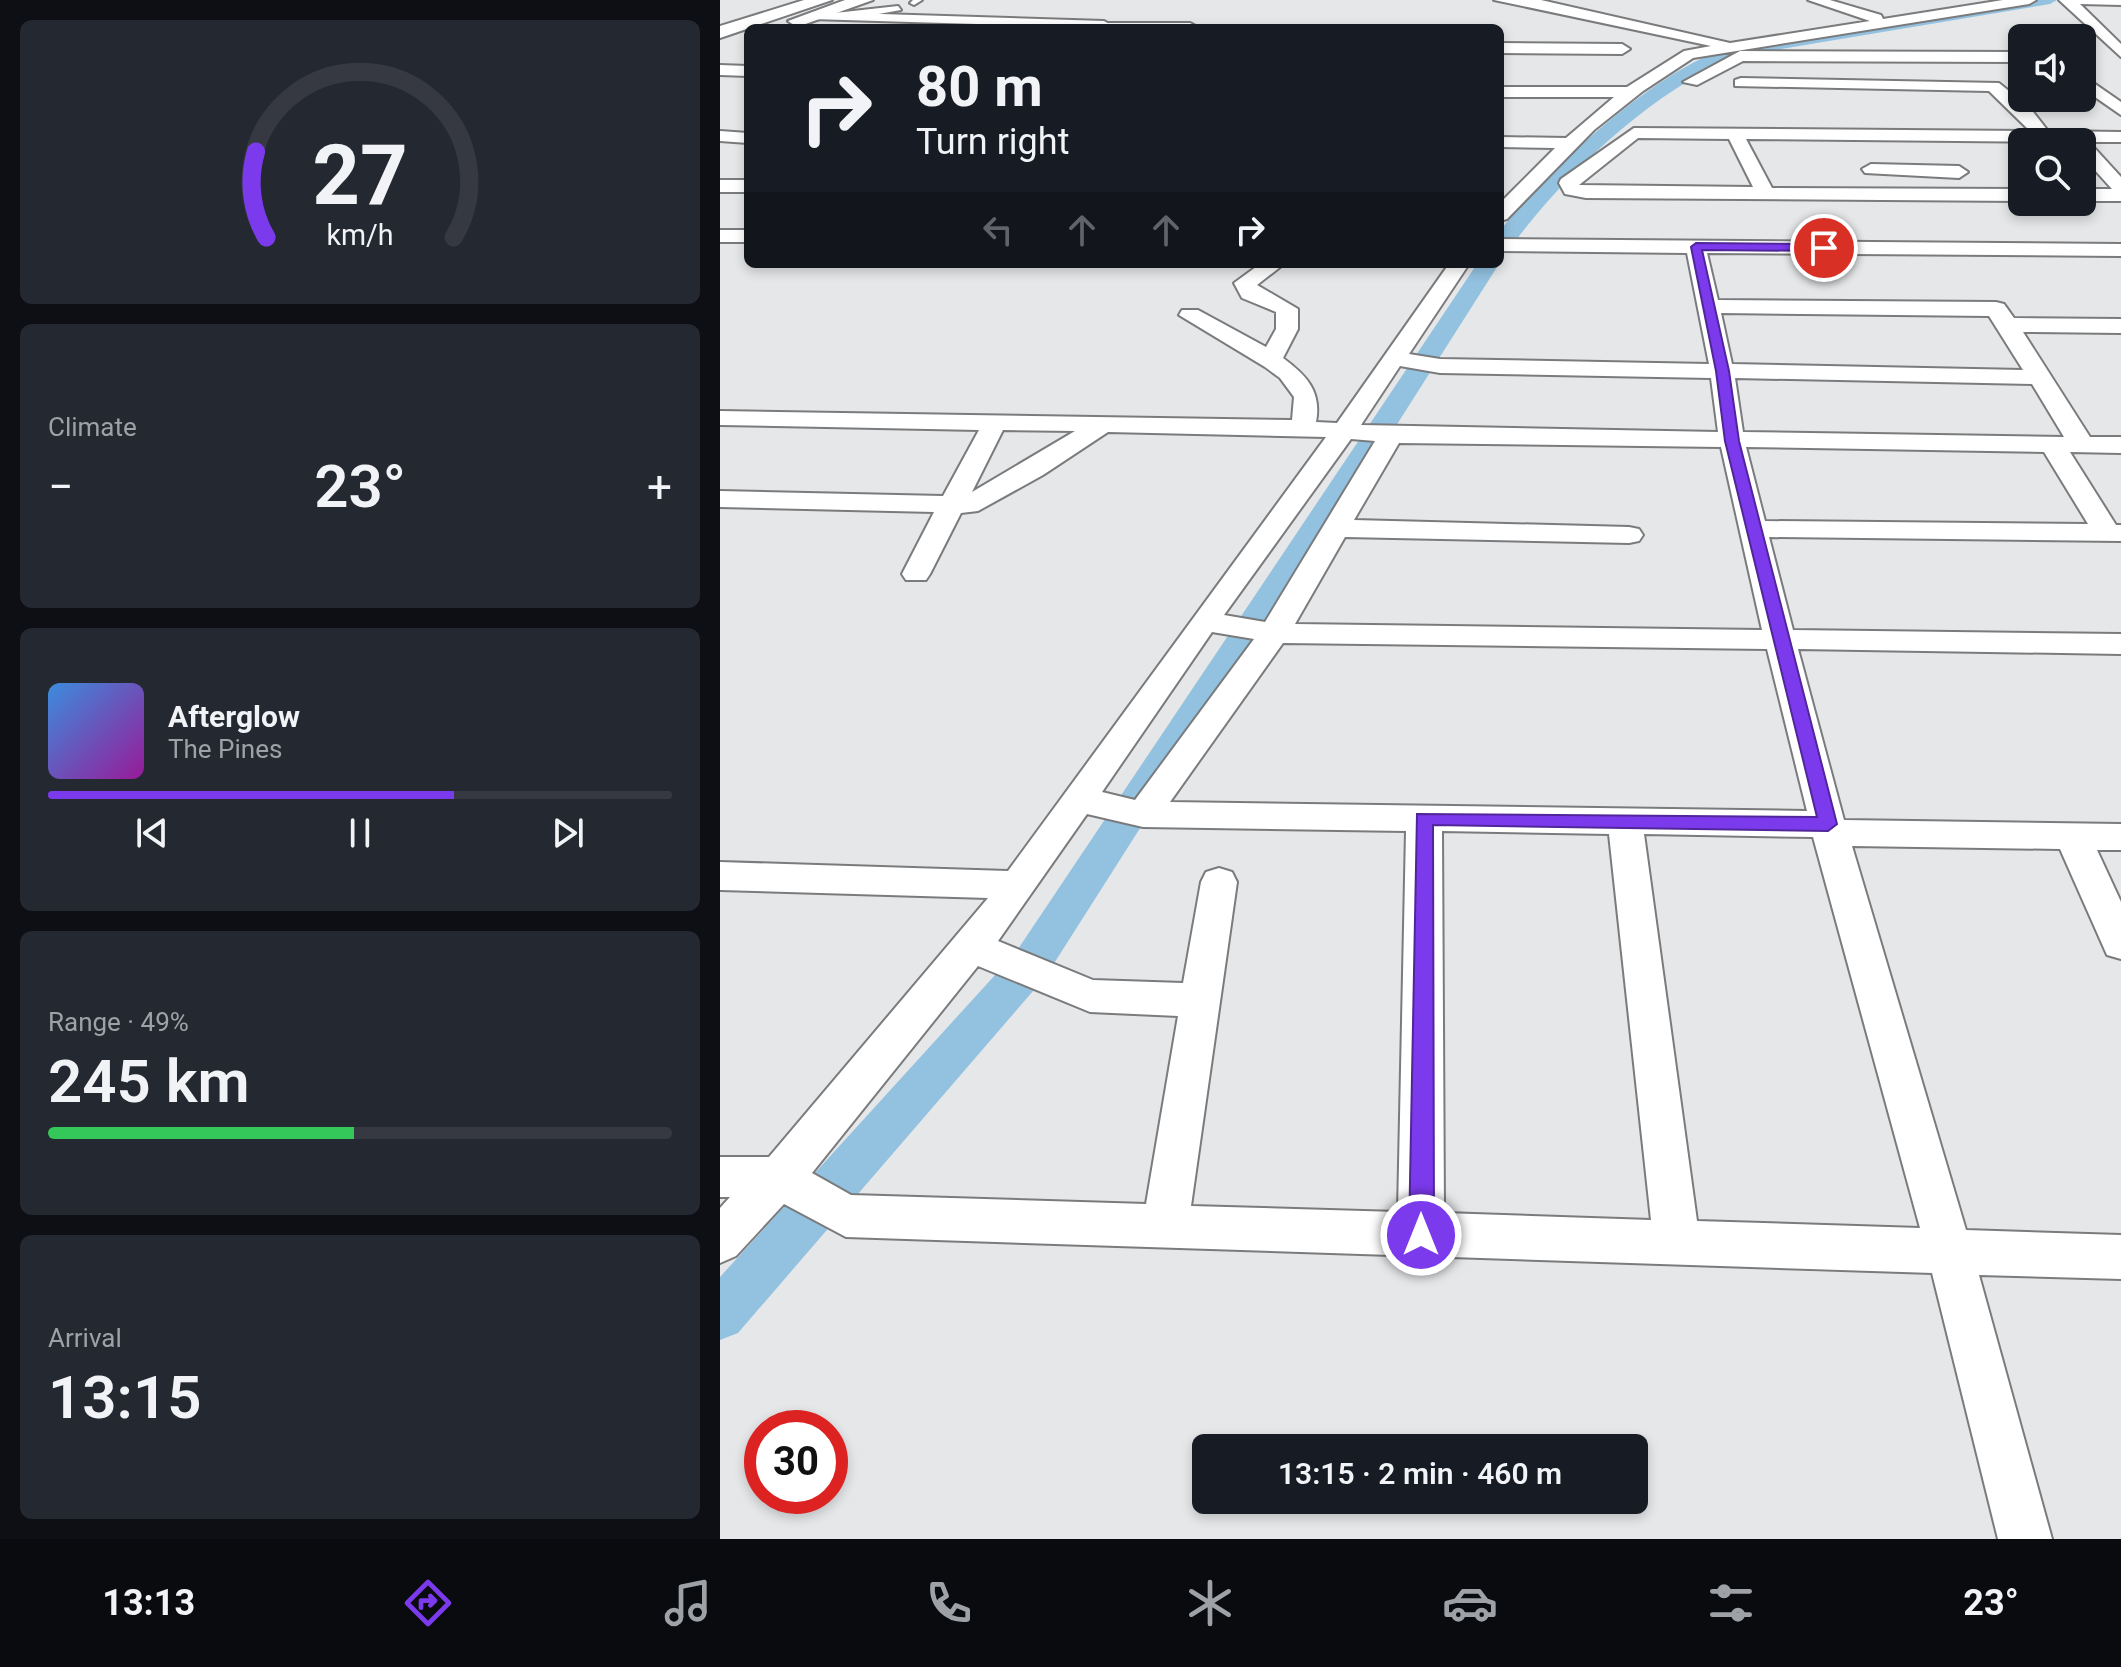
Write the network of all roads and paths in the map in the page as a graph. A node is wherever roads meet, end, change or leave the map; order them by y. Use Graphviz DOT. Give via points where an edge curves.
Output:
graph roads {
  1 [pos="864,0"];
  2 [pos="1815,0"];
  3 [pos="1909,0"];
  4 [pos="2029,0"];
  5 [pos="2066,0"];
  6 [pos="2121,1"];
  7 [pos="1493,4"];
  8 [pos="898,8"];
  9 [pos="821,9"];
  10 [pos="1923,16"];
  11 [pos="720,20"];
  12 [pos="1888,21"];
  13 [pos="769,24"];
  14 [pos="785,24"];
  15 [pos="1071,24"];
  16 [pos="744,27"];
  17 [pos="744,30"];
  18 [pos="720,32"];
  19 [pos="744,33"];
  20 [pos="720,45"];
  21 [pos="1504,48"];
  22 [pos="1622,49"];
  23 [pos="1741,49"];
  24 [pos="2117,55"];
  25 [pos="1782,56"];
  26 [pos="2008,57"];
  27 [pos="720,70"];
  28 [pos="744,71"];
  29 [pos="1741,83"];
  30 [pos="2096,91"];
  31 [pos="1504,92"];
  32 [pos="1632,92"];
  33 [pos="1789,101"];
  34 [pos="2121,110"];
  35 [pos="1807,114"];
  36 [pos="2037,128"];
  37 [pos="1735,134"];
  38 [pos="1815,134"];
  39 [pos="2008,134"];
  40 [pos="1848,135"];
  41 [pos="720,136"];
  42 [pos="2121,137"];
  43 [pos="744,138"];
  44 [pos="2096,139"];
  45 [pos="1504,142"];
  46 [pos="1573,143"];
  47 [pos="2096,161"];
  48 [pos="1871,169"];
  49 [pos="1959,172"];
  50 [pos="720,186"];
  51 [pos="744,186"];
  52 [pos="1552,187"];
  53 [pos="2121,188"];
  54 [pos="1766,195"];
  55 [pos="1889,195"];
  56 [pos="2096,195"];
  57 [pos="2121,195"];
  58 [pos="2008,198"];
  59 [pos="1959,209"];
  60 [pos="1504,213"];
  61 [pos="720,236"];
  62 [pos="744,236"];
  63 [pos="1504,245"];
  64 [pos="1696,247"];
  65 [pos="1984,249"];
  66 [pos="2121,250"];
  67 [pos="1268,268"];
  68 [pos="1457,268"];
  69 [pos="1708,306"];
  70 [pos="1190,315"];
  71 [pos="2007,325"];
  72 [pos="2121,326"];
  73 [pos="1270,360"];
  74 [pos="1417,362"];
  75 [pos="1722,371"];
  76 [pos="2039,377"];
  77 [pos="720,418"];
  78 [pos="994,424"];
  79 [pos="1101,425"];
  80 [pos="1303,428"];
  81 [pos="1353,433"];
  82 [pos="1391,435"];
  83 [pos="1732,441"];
  84 [pos="2053,445"];
  85 [pos="2082,445"];
  86 [pos="2121,445"];
  87 [pos="720,499"];
  88 [pos="952,504"];
  89 [pos="1333,528"];
  90 [pos="1753,529"];
  91 [pos="2114,533"];
  92 [pos="1629,535"];
  93 [pos="916,574"];
  94 [pos="1215,623"];
  95 [pos="1274,633"];
  96 [pos="1780,640"];
  97 [pos="2121,644"];
  98 [pos="1094,803"];
  99 [pos="1143,814"];
  100 [pos="1424,818"];
  101 [pos="1625,821"];
  102 [pos="1829,828"];
  103 [pos="2073,837"];
  104 [pos="2121,837"];
  105 [pos="720,876"];
  106 [pos="1219,882"];
  107 [pos="1017,885"];
  108 [pos="2121,944"];
  109 [pos="989,954"];
  110 [pos="1201,1000"];
  111 [pos="720,1177"];
  112 [pos="792,1185"];
  113 [pos="1165,1227"];
  114 [pos="1421,1235"];
  115 [pos="720,1241"];
  116 [pos="1677,1244"];
  117 [pos="1950,1253"];
  118 [pos="2121,1257"];
  119 [pos="2025,1539"];
  1 -- 9 [label="main road"];
  2 -- 12 [label="street"];
  3 -- 10 [label="street"];
  4 -- 10 [label="street"];
  5 -- 6 [label="street"];
  5 -- 24 [label="street"];
  7 -- 23 [label="street" via="1526,1 1680,28"];
  8 -- 9 [label="lane" via="873,13"];
  9 -- 13 [label="main road"];
  9 -- 14 [label="main road"];
  9 -- 15 [label="street"];
  10 -- 12 [label="street"];
  11 -- 16 [label="main road"];
  12 -- 23 [label="street"];
  17 -- 18 [label="main road"];
  19 -- 20 [label="main road"];
  21 -- 22 [label="street"];
  23 -- 25 [label="street"];
  23 -- 32 [label="street" via="1689,54"];
  25 -- 26 [label="street"];
  25 -- 29 [label="street" via="1740,56 1691,82"];
  27 -- 28 [label="street"];
  29 -- 33 [label="street"];
  29 -- 36 [label="street" via="1908,91 1993,86"];
  30 -- 34 [label="street"];
  31 -- 32 [label="street"];
  32 -- 46 [label="street"];
  35 -- 38 [label="street"];
  37 -- 38 [label="street"];
  37 -- 52 [label="street" via="1634,133 1568,183"];
  37 -- 54 [label="street"];
  38 -- 40 [label="street"];
  39 -- 40 [label="street" via="1936,129"];
  40 -- 48 [label="street"];
  41 -- 43 [label="street"];
  42 -- 44 [label="street"];
  45 -- 46 [label="street"];
  46 -- 52 [label="street"];
  47 -- 53 [label="street"];
  48 -- 49 [label="street"];
  48 -- 55 [label="street"];
  50 -- 51 [label="street"];
  52 -- 54 [label="street"];
  52 -- 60 [label="street"];
  54 -- 55 [label="street"];
  55 -- 59 [label="street"];
  56 -- 57 [label="street"];
  58 -- 59 [label="street"];
  59 -- 65 [label="street"];
  61 -- 62 [label="street"];
  63 -- 64 [label="street"];
  64 -- 65 [label="street"];
  64 -- 69 [label="street"];
  65 -- 66 [label="street"];
  67 -- 73 [label="street" via="1245,283 1250,293 1287,309 1287,329"];
  68 -- 74 [label="street"];
  69 -- 71 [label="street" via="1996,309"];
  69 -- 75 [label="street"];
  70 -- 73 [label="street"];
  71 -- 72 [label="street"];
  71 -- 76 [label="street"];
  73 -- 80 [label="street" via="1295,378 1306,399"];
  74 -- 75 [label="street"];
  74 -- 81 [label="street"];
  75 -- 76 [label="street"];
  75 -- 83 [label="street"];
  76 -- 85 [label="street"];
  77 -- 78 [label="street"];
  78 -- 79 [label="street"];
  78 -- 88 [label="street"];
  79 -- 80 [label="street"];
  79 -- 88 [label="street" via="985,498"];
  80 -- 81 [label="street"];
  81 -- 82 [label="street"];
  81 -- 94 [label="street"];
  82 -- 83 [label="street"];
  82 -- 89 [label="street"];
  83 -- 84 [label="street"];
  83 -- 90 [label="street"];
  84 -- 85 [label="street"];
  84 -- 91 [label="street"];
  85 -- 86 [label="street"];
  87 -- 88 [label="street"];
  88 -- 93 [label="street"];
  89 -- 92 [label="street"];
  89 -- 95 [label="street"];
  90 -- 91 [label="street"];
  90 -- 96 [label="street"];
  94 -- 95 [label="street"];
  94 -- 98 [label="street"];
  95 -- 96 [label="street"];
  95 -- 99 [label="street"];
  96 -- 97 [label="street"];
  96 -- 102 [label="street"];
  98 -- 99 [label="street"];
  98 -- 107 [label="street"];
  99 -- 100 [label="street"];
  100 -- 101 [label="street"];
  100 -- 114 [label="street"];
  101 -- 102 [label="street"];
  101 -- 116 [label="street"];
  102 -- 103 [label="street"];
  102 -- 117 [label="street"];
  103 -- 104 [label="street"];
  103 -- 108 [label="street"];
  105 -- 107 [label="street"];
  106 -- 110 [label="street"];
  107 -- 109 [label="street"];
  109 -- 110 [label="street" via="1090,996"];
  109 -- 112 [label="street" via="811,1143"];
  110 -- 113 [label="street"];
  111 -- 112 [label="street"];
  112 -- 113 [label="street" via="846,1216"];
  112 -- 115 [label="street"];
  113 -- 114 [label="street"];
  114 -- 116 [label="street"];
  116 -- 117 [label="street"];
  117 -- 118 [label="street"];
  117 -- 119 [label="street"];
}
